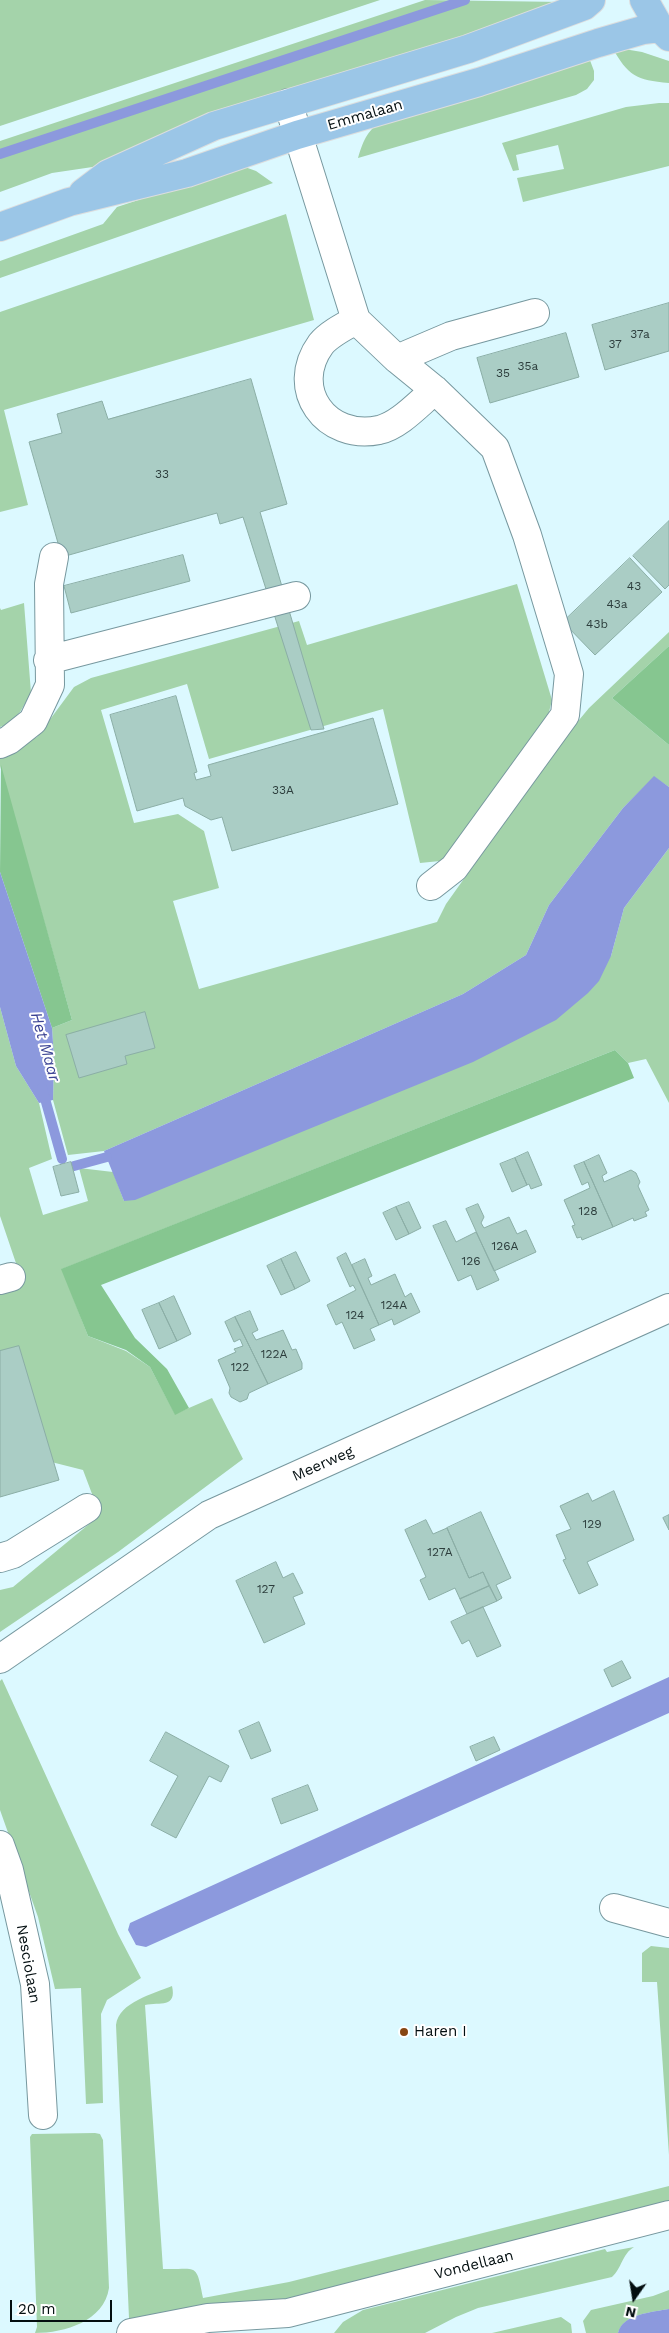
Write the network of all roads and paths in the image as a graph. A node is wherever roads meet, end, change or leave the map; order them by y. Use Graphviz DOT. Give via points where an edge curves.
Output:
graph roads {
  1 [pos="592,0"];
  2 [pos="644,0"];
  3 [pos="664,33"];
  4 [pos="288,103"];
  5 [pos="297,135"];
  6 [pos="69,202"];
  7 [pos="0,227"];
  8 [pos="535,312"];
  9 [pos="356,320"];
  10 [pos="396,359"];
  11 [pos="435,390"];
  12 [pos="54,557"];
  13 [pos="296,596"];
  14 [pos="48,660"];
  15 [pos="0,744"];
  16 [pos="430,886"];
  17 [pos="669,1308"];
  18 [pos="86,1508"];
  19 [pos="0,1558"];
  20 [pos="0,1659"];
  21 [pos="0,1845"];
  22 [pos="614,1908"];
  23 [pos="669,1923"];
  24 [pos="43,2115"];
  25 [pos="669,2215"];
  26 [pos="288,2323"];
  27 [pos="131,2333"];
  28 [pos="246,2333"];
  1 -- 4 [label="main road, Emmalaan" via="584,6 468,49"];
  2 -- 3 [label="main road"];
  3 -- 5 [label="main road, Emmalaan" via="643,30"];
  4 -- 5 [label="street"];
  4 -- 6 [label="main road, Emmalaan" via="214,126 108,174"];
  5 -- 6 [label="main road, Emmalaan" via="187,174"];
  5 -- 9 [label="street"];
  6 -- 7 [label="main road, Emmalaan"];
  8 -- 10 [label="street" via="452,336"];
  9 -- 10 [label="street"];
  9 -- 11 [label="street" via="322,343 311,362 308,381 311,399 328,421 355,430 380,430 401,419"];
  10 -- 11 [label="street"];
  11 -- 16 [label="street" via="495,448 527,535 569,674 565,715 454,868"];
  12 -- 14 [label="street" via="49,584"];
  13 -- 14 [label="street"];
  14 -- 15 [label="street" via="50,685 33,721"];
  17 -- 20 [label="street, Meerweg" via="209,1515"];
  18 -- 19 [label="street" via="13,1554"];
  21 -- 24 [label="street, Nesciolaan" via="9,1870 35,1984"];
  22 -- 23 [label="street"];
  25 -- 26 [label="street, Vondellaan"];
  26 -- 27 [label="street, Vondellaan" via="208,2318"];
  26 -- 28 [label="street, Vondellaan"];
}
